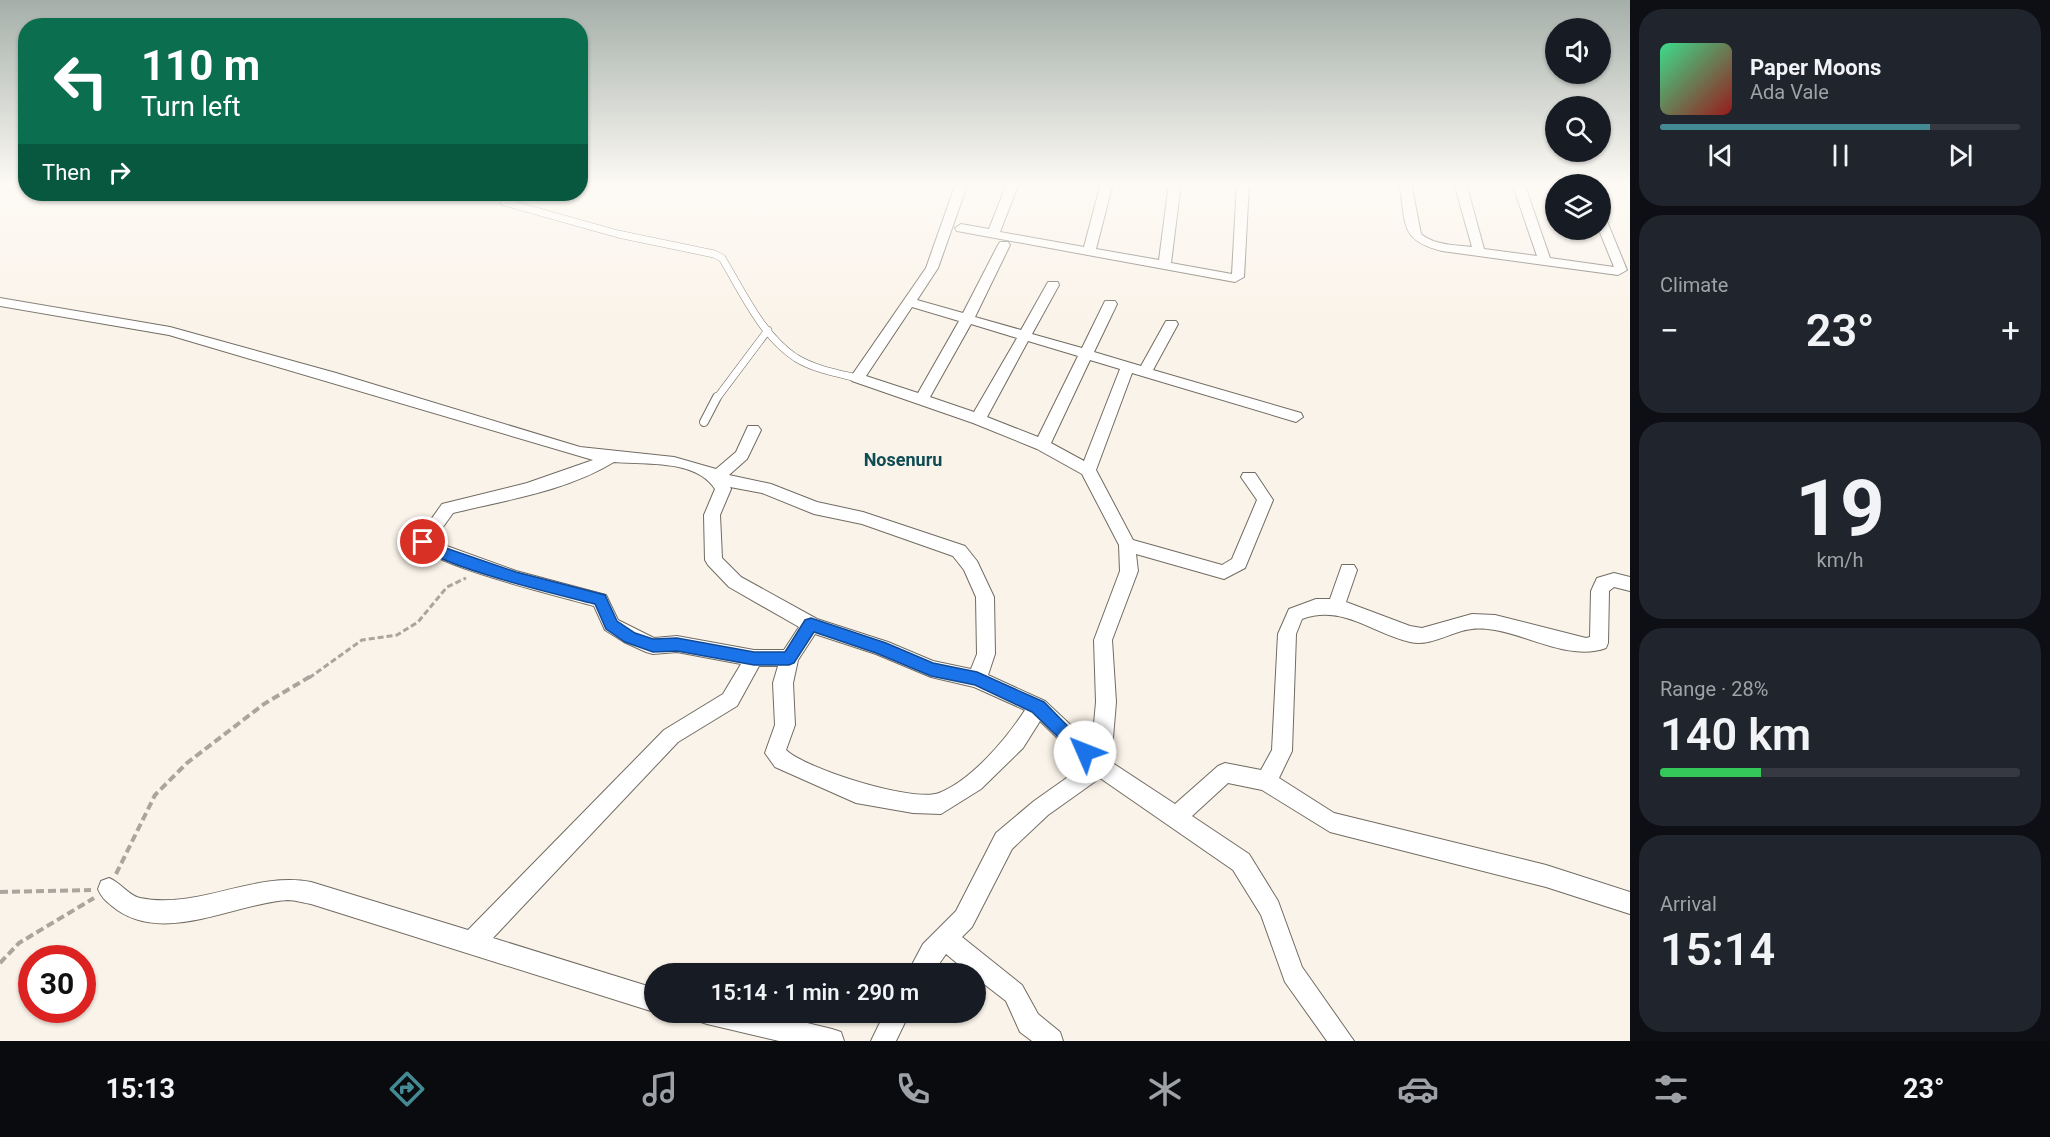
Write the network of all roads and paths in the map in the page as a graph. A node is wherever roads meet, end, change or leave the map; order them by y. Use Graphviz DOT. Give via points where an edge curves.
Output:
graph roads {
  1 [pos="616,232"];
  2 [pos="945,232"];
  3 [pos="980,232"];
  4 [pos="1095,232"];
  5 [pos="1169,232"];
  6 [pos="1240,232"];
  7 [pos="1414,232"];
  8 [pos="1473,232"];
  9 [pos="1535,232"];
  10 [pos="993,234"];
  11 [pos="1609,240"];
  12 [pos="1004,245"];
  13 [pos="1479,252"];
  14 [pos="1089,253"];
  15 [pos="1545,261"];
  16 [pos="1164,266"];
  17 [pos="1053,285"];
  18 [pos="0,302"];
  19 [pos="911,302"];
  20 [pos="1110,304"];
  21 [pos="967,319"];
  22 [pos="1170,324"];
  23 [pos="768,330"];
  24 [pos="1026,336"];
  25 [pos="1086,354"];
  26 [pos="1127,368"];
  27 [pos="1145,372"];
  28 [pos="857,378"];
  29 [pos="921,400"];
  30 [pos="1296,417"];
  31 [pos="978,419"];
  32 [pos="704,422"];
  33 [pos="753,430"];
  34 [pos="1042,445"];
  35 [pos="608,459"];
  36 [pos="1088,470"];
  37 [pos="1249,477"];
  38 [pos="716,478"];
  39 [pos="1127,545"];
  40 [pos="1348,570"];
  41 [pos="496,572"];
  42 [pos="1630,584"];
  43 [pos="1336,606"];
  44 [pos="811,625"];
  45 [pos="754,658"];
  46 [pos="789,658"];
  47 [pos="977,679"];
  48 [pos="1038,707"];
  49 [pos="1100,766"];
  50 [pos="1266,781"];
  51 [pos="1176,817"];
  52 [pos="109,889"];
  53 [pos="0,892"];
  54 [pos="1630,903"];
  55 [pos="944,938"];
  56 [pos="473,942"];
  57 [pos="0,963"];
  58 [pos="925,963"];
  59 [pos="644,997"];
  60 [pos="754,1023"];
  61 [pos="892,1023"];
  62 [pos="832,1041"];
  63 [pos="883,1041"];
  64 [pos="1051,1041"];
  65 [pos="1342,1041"];
  1 -- 23 [label="lane" via="697,247 722,258"];
  2 -- 19 [label="street" via="932,268"];
  3 -- 10 [label="street"];
  4 -- 14 [label="street"];
  5 -- 16 [label="street"];
  6 -- 16 [label="street" via="1238,277"];
  7 -- 13 [label="street" via="1431,244"];
  8 -- 13 [label="street"];
  9 -- 15 [label="street"];
  10 -- 14 [label="street"];
  11 -- 15 [label="street" via="1622,270"];
  12 -- 21 [label="street"];
  13 -- 15 [label="street"];
  14 -- 16 [label="street"];
  17 -- 24 [label="street"];
  18 -- 35 [label="street" via="170,331"];
  19 -- 21 [label="street"];
  19 -- 28 [label="street"];
  20 -- 25 [label="street"];
  21 -- 24 [label="street"];
  21 -- 29 [label="street"];
  22 -- 27 [label="street"];
  23 -- 28 [label="lane" via="788,353 807,364"];
  23 -- 32 [label="lane" via="720,392"];
  24 -- 25 [label="street"];
  24 -- 31 [label="street"];
  25 -- 26 [label="street"];
  25 -- 34 [label="street"];
  26 -- 27 [label="street"];
  26 -- 36 [label="street"];
  27 -- 30 [label="street"];
  28 -- 29 [label="street"];
  29 -- 31 [label="street"];
  31 -- 34 [label="street"];
  33 -- 38 [label="street" via="742,456"];
  34 -- 36 [label="street"];
  35 -- 38 [label="street" via="673,463 705,470"];
  35 -- 41 [label="street" via="585,471 528,489 448,508 423,542 432,549"];
  36 -- 39 [label="street"];
  37 -- 39 [label="street" via="1264,500 1243,556 1224,572"];
  38 -- 44 [label="street" via="723,489 712,515 714,561 735,582"];
  38 -- 47 [label="street" via="765,488 814,508 863,518 958,551 971,566 985,597 986,654"];
  39 -- 49 [label="street" via="1129,571 1102,640 1106,702"];
  40 -- 43 [label="street"];
  41 -- 45 [label="street" via="600,600 611,625 653,646 677,644"];
  41 -- 52 [label="path" via="464,579 447,588 418,622 397,635 362,640 220,735 155,795"];
  42 -- 43 [label="street" via="1614,580 1603,583 1599,643 1586,646 1472,621 1422,636 1409,634"];
  43 -- 50 [label="street" via="1316,606 1295,614 1287,634 1282,750"];
  44 -- 46 [label="street"];
  44 -- 47 [label="street" via="931,669"];
  45 -- 46 [label="street"];
  45 -- 56 [label="street" via="730,700 671,736"];
  46 -- 48 [label="street" via="783,683 785,725 775,753 856,793 941,804 974,782 1016,742"];
  47 -- 48 [label="street"];
  48 -- 49 [label="street"];
  49 -- 51 [label="street"];
  49 -- 55 [label="street" via="1041,808 1004,841 964,919"];
  50 -- 51 [label="street" via="1225,773"];
  50 -- 54 [label="street" via="1330,822 1546,876"];
  51 -- 65 [label="street" via="1241,862 1270,909 1293,974"];
  52 -- 53 [label="path"];
  52 -- 56 [label="street" via="133,909 177,912 289,889"];
  52 -- 57 [label="path" via="19,943"];
  55 -- 58 [label="street"];
  55 -- 64 [label="street" via="1014,993 1029,1023"];
  56 -- 59 [label="street"];
  60 -- 62 [label="street"];
  61 -- 63 [label="street"];
}
